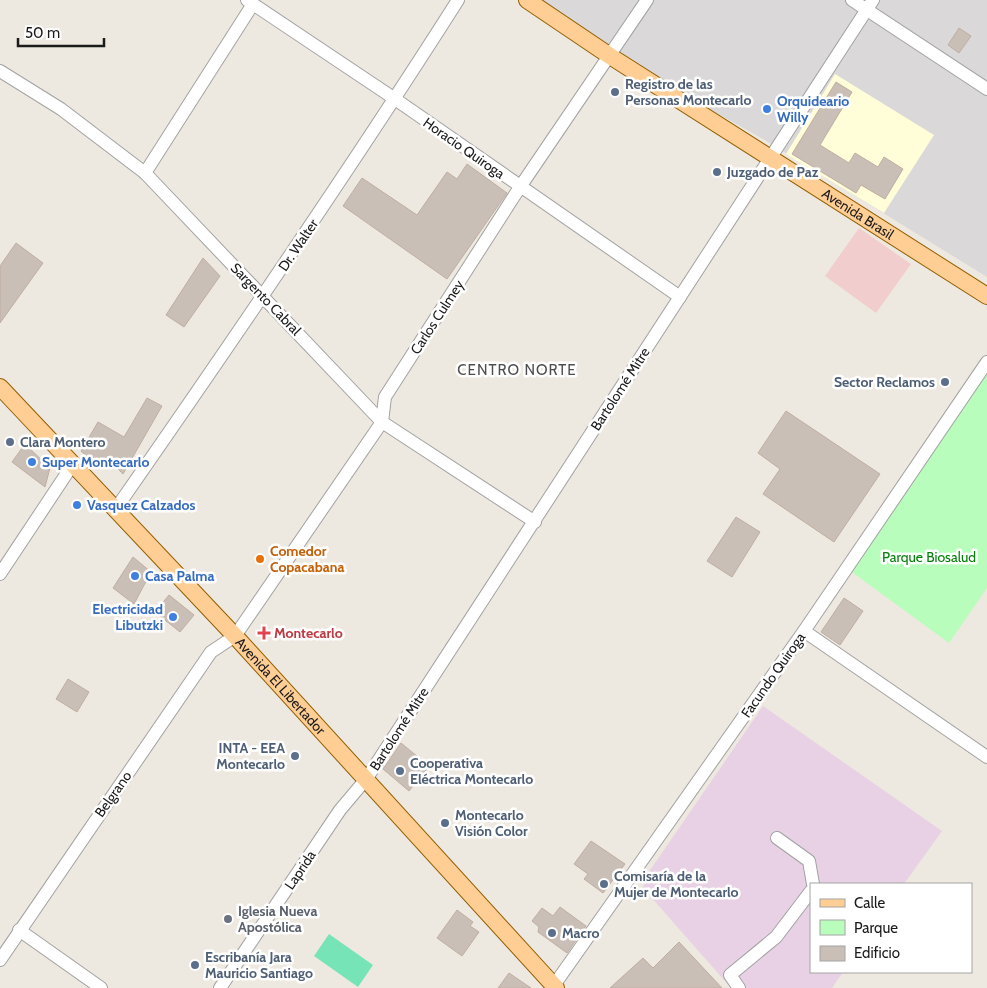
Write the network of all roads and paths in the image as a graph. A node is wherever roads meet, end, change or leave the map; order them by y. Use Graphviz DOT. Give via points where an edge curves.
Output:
graph roads {
  1 [pos="458,0"];
  2 [pos="527,0"];
  3 [pos="647,0"];
  4 [pos="852,0"];
  5 [pos="250,2"];
  6 [pos="870,5"];
  7 [pos="610,56"];
  8 [pos="0,71"];
  9 [pos="987,89"];
  10 [pos="395,99"];
  11 [pos="770,157"];
  12 [pos="145,173"];
  13 [pos="520,187"];
  14 [pos="264,296"];
  15 [pos="987,296"];
  16 [pos="680,297"];
  17 [pos="987,362"];
  18 [pos="0,387"];
  19 [pos="382,422"];
  20 [pos="73,464"];
  21 [pos="115,510"];
  22 [pos="535,522"];
  23 [pos="0,574"];
  24 [pos="804,631"];
  25 [pos="236,636"];
  26 [pos="987,757"];
  27 [pos="366,778"];
  28 [pos="777,838"];
  29 [pos="813,883"];
  30 [pos="810,892"];
  31 [pos="19,930"];
  32 [pos="0,960"];
  33 [pos="554,987"];
  34 [pos="101,988"];
  35 [pos="220,988"];
  36 [pos="739,988"];
  1 -- 10 [label="street, Dr. Walter"];
  2 -- 7 [label="main road, Avenida Brasil"];
  3 -- 7 [label="street, Carlos Culmey"];
  4 -- 6 [label="street"];
  5 -- 10 [label="street, Horacio Quiroga"];
  5 -- 12 [label="street"];
  6 -- 9 [label="street"];
  6 -- 11 [label="street, Bartolomé Mitre"];
  7 -- 11 [label="main road, Avenida Brasil"];
  7 -- 13 [label="street, Carlos Culmey"];
  8 -- 12 [label="street, Sargento Cabral" via="61,109"];
  10 -- 13 [label="street, Horacio Quiroga"];
  10 -- 14 [label="street, Dr. Walter"];
  11 -- 15 [label="main road, Avenida Brasil"];
  11 -- 16 [label="street, Bartolomé Mitre"];
  12 -- 14 [label="street, Sargento Cabral"];
  13 -- 16 [label="street, Horacio Quiroga"];
  13 -- 19 [label="street, Carlos Culmey" via="385,397"];
  14 -- 19 [label="street, Sargento Cabral"];
  14 -- 21 [label="street, Dr. Walter"];
  16 -- 22 [label="street, Bartolomé Mitre"];
  17 -- 24 [label="street, Facundo Quiroga"];
  18 -- 20 [label="main road, Avenida El Libertador"];
  19 -- 22 [label="street, Sargento Cabral"];
  19 -- 25 [label="street, Carlos Culmey"];
  20 -- 21 [label="main road, Avenida El Libertador"];
  20 -- 23 [label="street"];
  21 -- 25 [label="main road, Avenida El Libertador"];
  22 -- 27 [label="street, Bartolomé Mitre"];
  24 -- 26 [label="street"];
  24 -- 33 [label="street, Facundo Quiroga"];
  25 -- 27 [label="main road, Avenida El Libertador"];
  25 -- 31 [label="street, Belgrano" via="211,652"];
  27 -- 33 [label="main road, Avenida El Libertador"];
  27 -- 35 [label="street, Laprida" via="340,810"];
  28 -- 29 [label="street" via="809,861"];
  30 -- 36 [label="street" via="776,937 730,975"];
  31 -- 32 [label="street, Belgrano"];
  31 -- 34 [label="street"];
}
